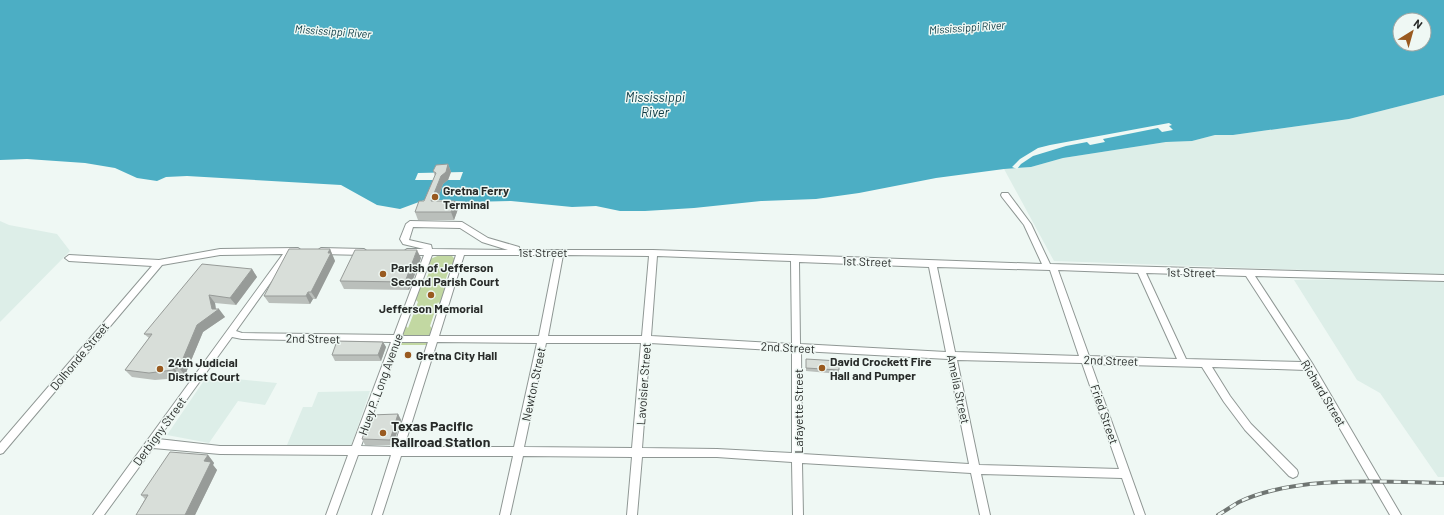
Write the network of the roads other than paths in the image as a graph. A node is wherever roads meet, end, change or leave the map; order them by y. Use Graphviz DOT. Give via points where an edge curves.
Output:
graph roads {
  1 [pos="1005,195"];
  2 [pos="290,251"];
  3 [pos="371,252"];
  4 [pos="402,252"];
  5 [pos="429,252"];
  6 [pos="461,252"];
  7 [pos="524,252"];
  8 [pos="560,252"];
  9 [pos="653,253"];
  10 [pos="70,258"];
  11 [pos="795,259"];
  12 [pos="159,263"];
  13 [pos="932,264"];
  14 [pos="1050,268"];
  15 [pos="1141,270"];
  16 [pos="1249,273"];
  17 [pos="1444,278"];
  18 [pos="231,333"];
  19 [pos="396,339"];
  20 [pos="435,339"];
  21 [pos="542,339"];
  22 [pos="646,339"];
  23 [pos="797,348"];
  24 [pos="951,356"];
  25 [pos="1086,360"];
  26 [pos="1183,362"];
  27 [pos="1205,363"];
  28 [pos="1309,366"];
  29 [pos="151,443"];
  30 [pos="0,450"];
  31 [pos="356,451"];
  32 [pos="398,451"];
  33 [pos="518,452"];
  34 [pos="638,452"];
  35 [pos="798,459"];
  36 [pos="976,469"];
  37 [pos="1293,473"];
  38 [pos="1126,474"];
  39 [pos="98,515"];
  40 [pos="331,515"];
  41 [pos="377,515"];
  42 [pos="505,515"];
  43 [pos="632,515"];
  44 [pos="798,515"];
  45 [pos="985,515"];
  46 [pos="1140,515"];
  47 [pos="1396,515"];
  1 -- 14 [label="street, Fried Street" via="1027,224"];
  2 -- 3 [label="street"];
  2 -- 12 [label="street" via="220,252"];
  2 -- 18 [label="street, Derbigny Street"];
  4 -- 5 [label="street, 1st Street"];
  5 -- 6 [label="street, 1st Street"];
  5 -- 7 [label="street" via="428,247 406,242 404,239 410,224 462,225 485,240"];
  5 -- 19 [label="street, Huey P. Long Avenue"];
  6 -- 7 [label="street, 1st Street"];
  6 -- 20 [label="street"];
  7 -- 8 [label="street, 1st Street"];
  8 -- 9 [label="street, 1st Street"];
  8 -- 21 [label="street, Newton Street"];
  9 -- 11 [label="street, 1st Street"];
  9 -- 22 [label="street, Lavoisier Street"];
  10 -- 12 [label="street"];
  11 -- 13 [label="street, 1st Street"];
  11 -- 23 [label="street, Lafayette Street"];
  12 -- 30 [label="street, Dolhonde Street"];
  13 -- 14 [label="street, 1st Street"];
  13 -- 24 [label="street, Amelia Street"];
  14 -- 15 [label="street, 1st Street"];
  14 -- 25 [label="street, Fried Street"];
  15 -- 16 [label="street, 1st Street"];
  15 -- 26 [label="street"];
  16 -- 17 [label="street, 1st Street"];
  16 -- 28 [label="street, Richard Street"];
  18 -- 19 [label="street, 2nd Street" via="242,336"];
  18 -- 29 [label="street, Derbigny Street"];
  19 -- 20 [label="street"];
  19 -- 31 [label="street, Huey P. Long Avenue"];
  20 -- 21 [label="street, 2nd Street"];
  20 -- 32 [label="street"];
  21 -- 22 [label="street, 2nd Street"];
  21 -- 33 [label="street, Newton Street"];
  22 -- 23 [label="street, 2nd Street"];
  22 -- 34 [label="street, Lavoisier Street"];
  23 -- 24 [label="street, 2nd Street"];
  23 -- 35 [label="street, Lafayette Street"];
  24 -- 25 [label="street, 2nd Street"];
  24 -- 36 [label="street, Amelia Street"];
  25 -- 26 [label="street, 2nd Street"];
  25 -- 38 [label="street, Fried Street"];
  26 -- 27 [label="street, 2nd Street"];
  27 -- 28 [label="street, 2nd Street"];
  27 -- 37 [label="street" via="1248,427"];
  28 -- 47 [label="street, Richard Street"];
  29 -- 31 [label="street" via="220,450"];
  29 -- 39 [label="street, Derbigny Street"];
  31 -- 32 [label="street"];
  31 -- 40 [label="street, Huey P. Long Avenue"];
  32 -- 33 [label="street"];
  32 -- 41 [label="street"];
  33 -- 34 [label="street"];
  33 -- 42 [label="street, Newton Street"];
  34 -- 35 [label="street" via="717,453"];
  34 -- 43 [label="street, Lavoisier Street"];
  35 -- 36 [label="street"];
  35 -- 44 [label="street, Lafayette Street"];
  36 -- 38 [label="street"];
  36 -- 45 [label="street, Amelia Street"];
  38 -- 46 [label="street, Fried Street"];
}
